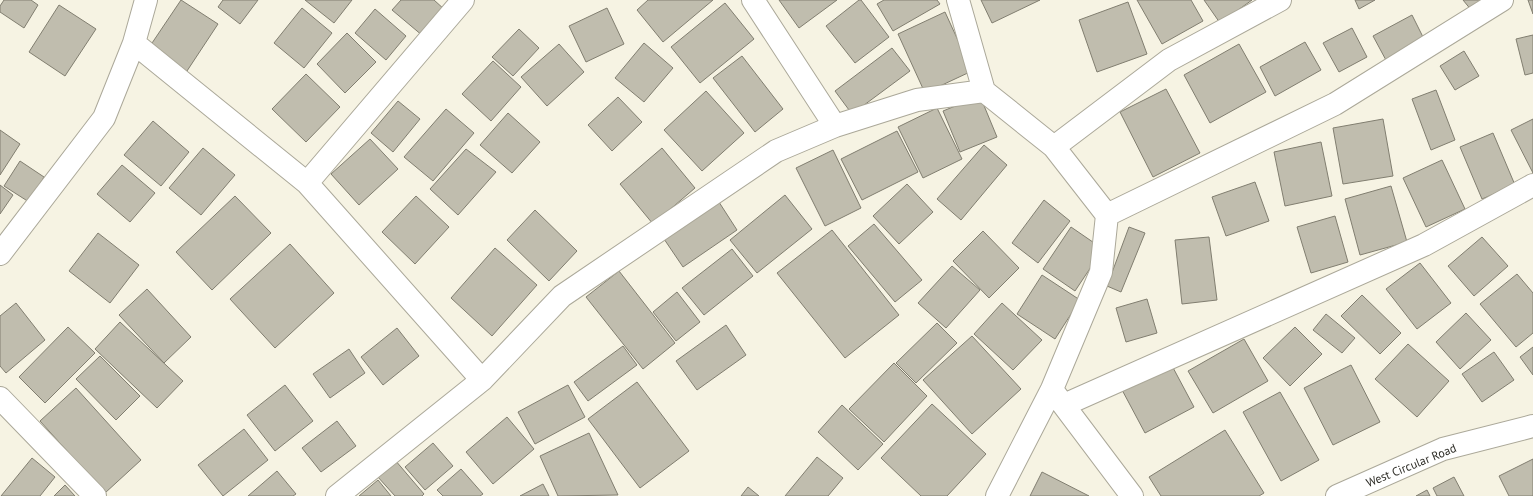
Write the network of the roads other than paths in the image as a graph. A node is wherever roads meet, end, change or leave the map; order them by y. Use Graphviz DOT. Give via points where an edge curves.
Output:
graph roads {
  1 [pos="146,0"];
  2 [pos="464,0"];
  3 [pos="753,0"];
  4 [pos="958,0"];
  5 [pos="1280,0"];
  6 [pos="1502,0"];
  7 [pos="134,43"];
  8 [pos="984,91"];
  9 [pos="835,126"];
  10 [pos="1054,147"];
  11 [pos="306,182"];
  12 [pos="1533,185"];
  13 [pos="1107,215"];
  14 [pos="0,254"];
  15 [pos="482,380"];
  16 [pos="1058,397"];
  17 [pos="0,398"];
  18 [pos="1533,426"];
  19 [pos="95,496"];
  20 [pos="337,496"];
  21 [pos="997,496"];
  22 [pos="1132,496"];
  23 [pos="1337,496"];
  1 -- 7 [label="street"];
  2 -- 11 [label="street"];
  3 -- 9 [label="street"];
  4 -- 8 [label="street"];
  5 -- 10 [label="street" via="1169,60"];
  6 -- 13 [label="street" via="1335,104"];
  7 -- 11 [label="street"];
  7 -- 14 [label="street" via="104,118"];
  8 -- 9 [label="street" via="917,100"];
  8 -- 10 [label="street"];
  9 -- 15 [label="street" via="776,151 562,296"];
  10 -- 13 [label="street"];
  11 -- 15 [label="street"];
  12 -- 16 [label="street" via="1424,246"];
  13 -- 16 [label="street" via="1101,272"];
  15 -- 20 [label="street"];
  16 -- 21 [label="street"];
  16 -- 22 [label="street"];
  17 -- 19 [label="street"];
  18 -- 23 [label="street, West Circular Road" via="1443,449"];
}
